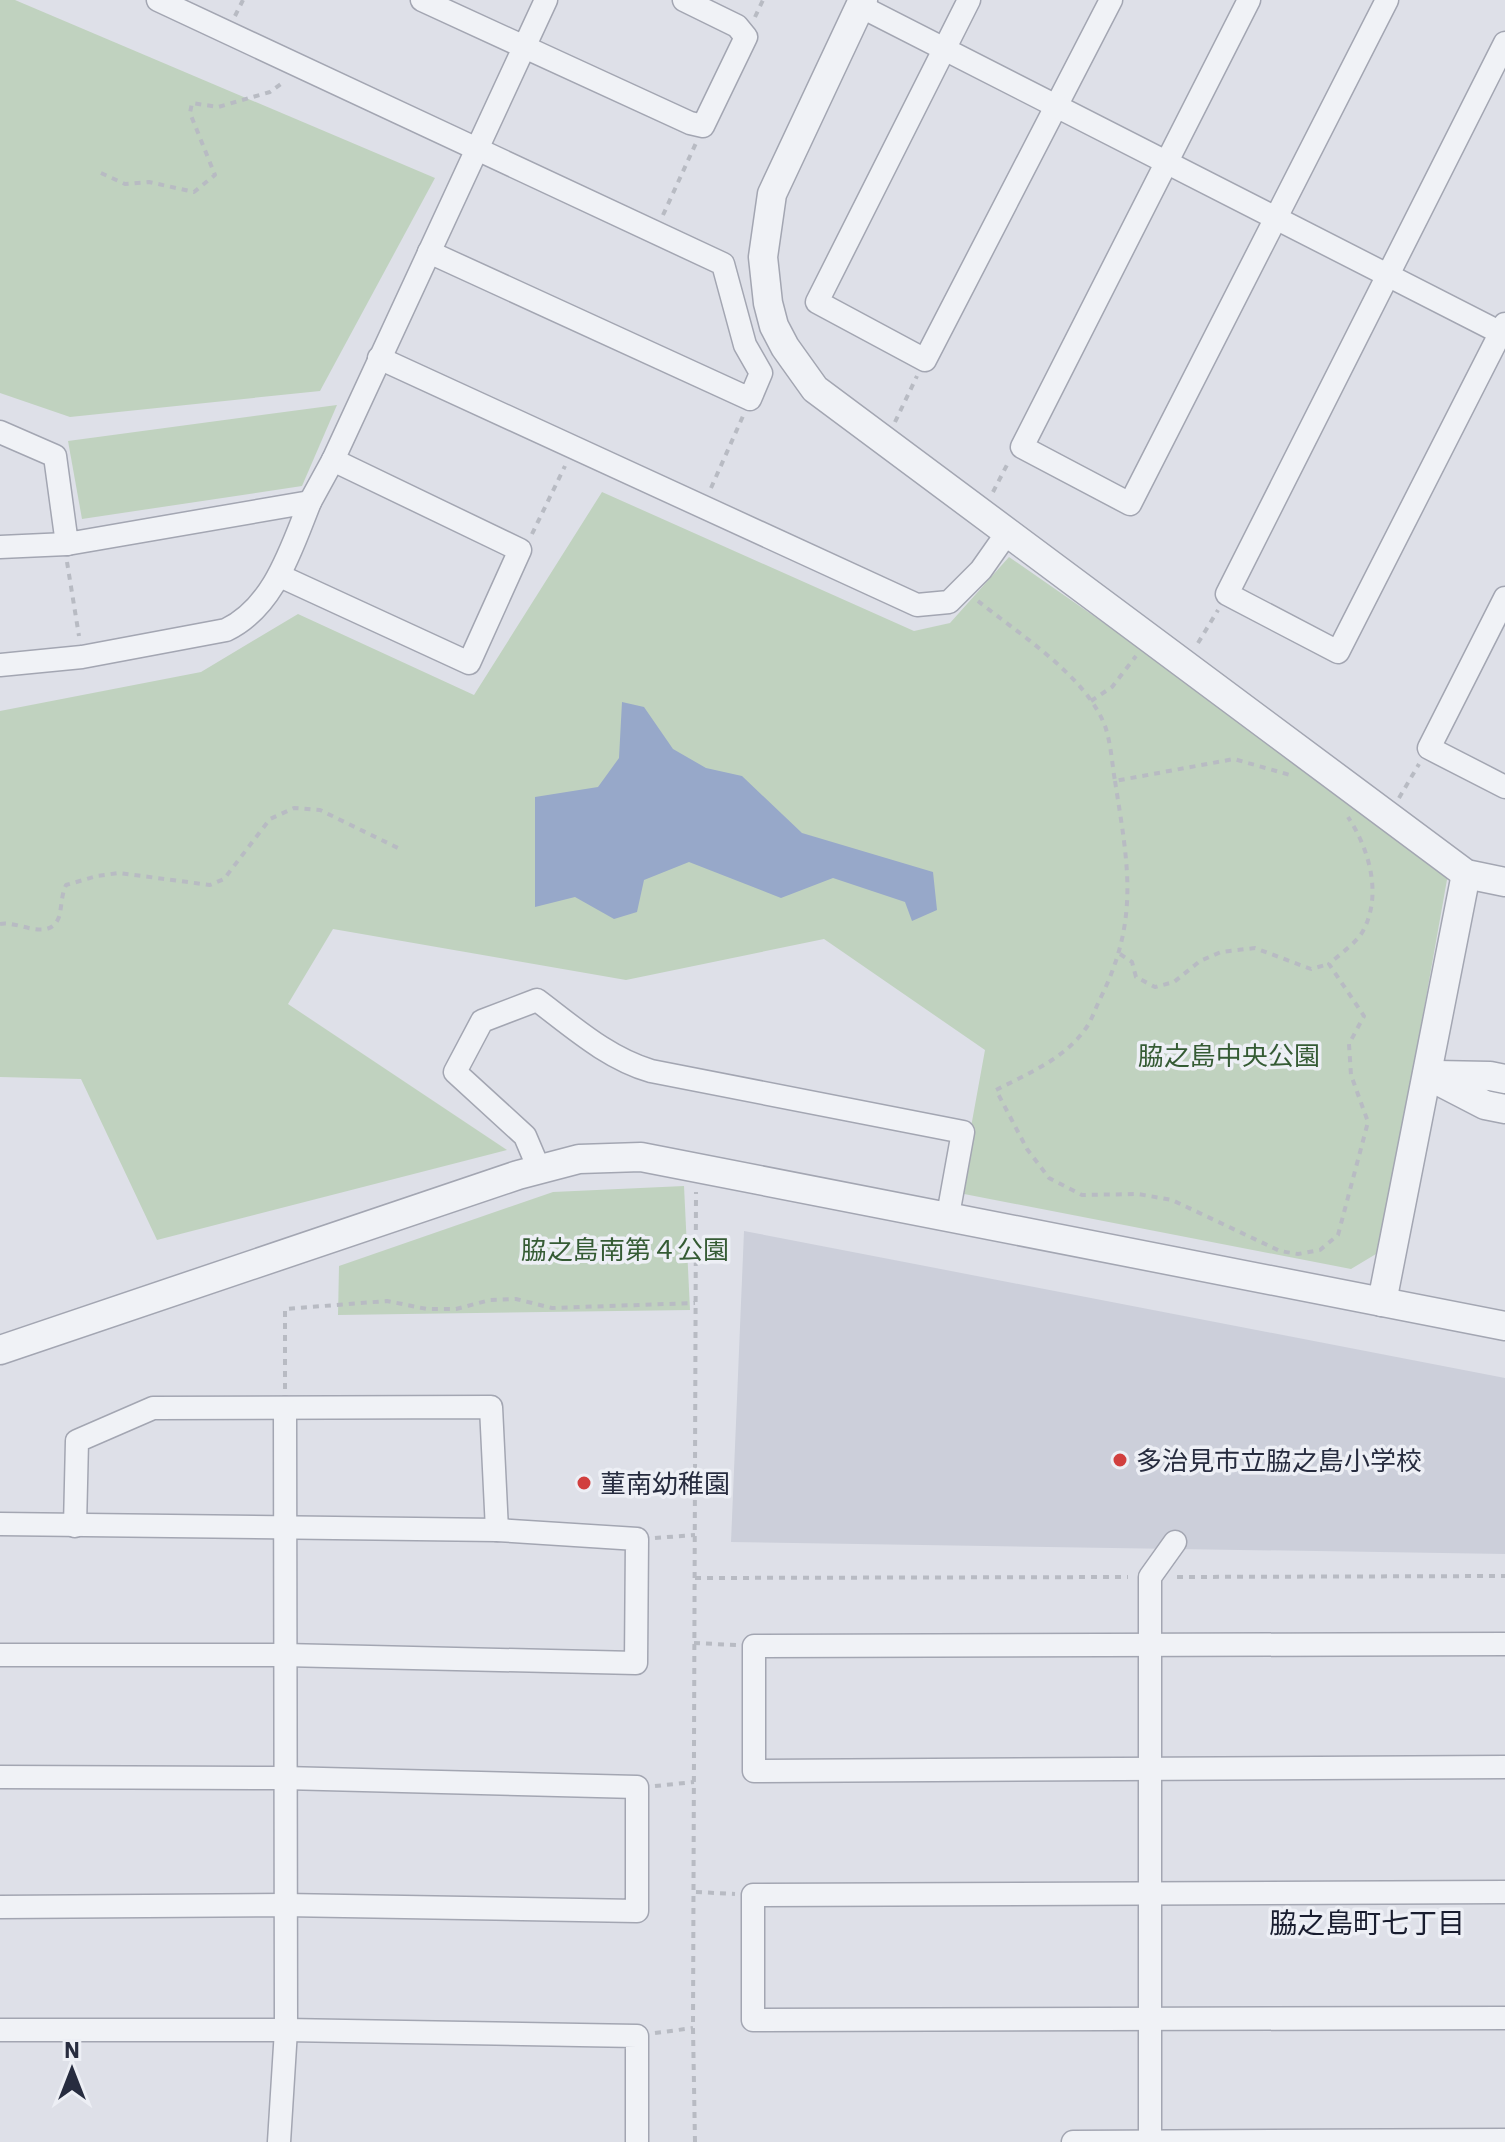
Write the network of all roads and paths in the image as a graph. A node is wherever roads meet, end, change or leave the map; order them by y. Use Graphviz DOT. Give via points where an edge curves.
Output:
graph roads {
  1 [pos="158,0"];
  2 [pos="422,0"];
  3 [pos="546,0"];
  4 [pos="684,0"];
  5 [pos="969,0"];
  6 [pos="1111,0"];
  7 [pos="1249,0"];
  8 [pos="1387,0"];
  9 [pos="861,3"];
  10 [pos="1505,43"];
  11 [pos="524,48"];
  12 [pos="944,48"];
  13 [pos="295,65"];
  14 [pos="1057,106"];
  15 [pos="703,126"];
  16 [pos="476,148"];
  17 [pos="1167,162"];
  18 [pos="101,173"];
  19 [pos="1277,218"];
  20 [pos="656,231"];
  21 [pos="429,252"];
  22 [pos="1390,275"];
  23 [pos="1504,330"];
  24 [pos="379,358"];
  25 [pos="925,360"];
  26 [pos="750,399"];
  27 [pos="0,432"];
  28 [pos="886,442"];
  29 [pos="575,446"];
  30 [pos="1022,447"];
  31 [pos="333,460"];
  32 [pos="310,502"];
  33 [pos="702,507"];
  34 [pos="982,514"];
  35 [pos="1007,533"];
  36 [pos="67,544"];
  37 [pos="0,547"];
  38 [pos="520,550"];
  39 [pos="280,576"];
  40 [pos="963,590"];
  41 [pos="1227,594"];
  42 [pos="1505,598"];
  43 [pos="1148,637"];
  44 [pos="82,657"];
  45 [pos="0,665"];
  46 [pos="1185,665"];
  47 [pos="1091,701"];
  48 [pos="1429,748"];
  49 [pos="1115,781"];
  50 [pos="1302,782"];
  51 [pos="1505,787"];
  52 [pos="1346,815"];
  53 [pos="1389,815"];
  54 [pos="398,848"];
  55 [pos="1466,874"];
  56 [pos="1505,882"];
  57 [pos="0,924"];
  58 [pos="1120,954"];
  59 [pos="1329,964"];
  60 [pos="1427,1075"];
  61 [pos="1505,1079"];
  62 [pos="1505,1109"];
  63 [pos="697,1166"];
  64 [pos="539,1169"];
  65 [pos="948,1215"];
  66 [pos="1382,1302"];
  67 [pos="695,1303"];
  68 [pos="1505,1326"];
  69 [pos="0,1350"];
  70 [pos="285,1408"];
  71 [pos="0,1524"];
  72 [pos="75,1526"];
  73 [pos="284,1530"];
  74 [pos="497,1530"];
  75 [pos="695,1535"];
  76 [pos="637,1539"];
  77 [pos="1175,1542"];
  78 [pos="1505,1576"];
  79 [pos="1150,1577"];
  80 [pos="695,1578"];
  81 [pos="694,1643"];
  82 [pos="1149,1644"];
  83 [pos="1505,1644"];
  84 [pos="754,1646"];
  85 [pos="0,1655"];
  86 [pos="284,1655"];
  87 [pos="1505,1767"];
  88 [pos="1151,1768"];
  89 [pos="0,1777"];
  90 [pos="284,1778"];
  91 [pos="695,1782"];
  92 [pos="637,1787"];
  93 [pos="695,1892"];
  94 [pos="1505,1892"];
  95 [pos="1148,1893"];
  96 [pos="753,1895"];
  97 [pos="284,1905"];
  98 [pos="0,1907"];
  99 [pos="1149,2018"];
  100 [pos="1505,2018"];
  101 [pos="693,2028"];
  102 [pos="0,2030"];
  103 [pos="286,2030"];
  104 [pos="637,2036"];
  105 [pos="1505,2140"];
  106 [pos="279,2142"];
  107 [pos="637,2142"];
  108 [pos="695,2142"];
  109 [pos="1073,2142"];
  110 [pos="1150,2142"];
  111 [pos="1334,2142"];
  1 -- 13 [label="street"];
  2 -- 11 [label="street"];
  3 -- 11 [label="street"];
  4 -- 15 [label="street" via="737,26 746,37"];
  5 -- 12 [label="street"];
  6 -- 14 [label="street"];
  7 -- 17 [label="street"];
  8 -- 19 [label="street"];
  9 -- 12 [label="street"];
  9 -- 28 [label="street" via="772,194 763,257 768,303 785,347 815,389"];
  10 -- 22 [label="street"];
  11 -- 15 [label="street"];
  11 -- 16 [label="street"];
  12 -- 14 [label="street"];
  12 -- 25 [label="street" via="817,302"];
  13 -- 16 [label="street"];
  13 -- 18 [label="path" via="270,92 218,107 192,103 190,113 215,175 194,192 149,182 125,184"];
  14 -- 17 [label="street"];
  14 -- 25 [label="street"];
  15 -- 20 [label="path"];
  16 -- 20 [label="street"];
  16 -- 21 [label="street"];
  17 -- 19 [label="street"];
  17 -- 30 [label="street"];
  19 -- 22 [label="street"];
  19 -- 30 [label="street" via="1130,504"];
  20 -- 26 [label="street" via="723,264 745,345 761,373"];
  21 -- 24 [label="street"];
  21 -- 26 [label="street"];
  22 -- 23 [label="street"];
  22 -- 41 [label="street"];
  23 -- 41 [label="street" via="1338,652"];
  24 -- 29 [label="street"];
  24 -- 31 [label="street"];
  25 -- 28 [label="path"];
  26 -- 33 [label="path"];
  27 -- 36 [label="street" via="55,456"];
  28 -- 34 [label="street"];
  29 -- 33 [label="street"];
  29 -- 38 [label="path"];
  30 -- 34 [label="path"];
  31 -- 32 [label="street"];
  31 -- 38 [label="street"];
  32 -- 36 [label="street"];
  32 -- 39 [label="street"];
  33 -- 40 [label="street" via="917,605 949,602"];
  34 -- 35 [label="street"];
  35 -- 40 [label="street"];
  35 -- 43 [label="street"];
  36 -- 37 [label="street"];
  36 -- 44 [label="path"];
  38 -- 39 [label="street" via="469,663"];
  39 -- 44 [label="street" via="244,621 226,630"];
  40 -- 47 [label="path" via="1059,666"];
  41 -- 46 [label="path"];
  42 -- 48 [label="street"];
  43 -- 46 [label="street"];
  43 -- 47 [label="path" via="1112,687"];
  44 -- 45 [label="street"];
  46 -- 53 [label="street"];
  47 -- 49 [label="path" via="1105,726"];
  48 -- 51 [label="street"];
  48 -- 53 [label="path"];
  49 -- 50 [label="path" via="1234,759"];
  49 -- 58 [label="path" via="1129,900"];
  52 -- 59 [label="path" via="1370,865 1373,902 1363,932"];
  53 -- 55 [label="street"];
  54 -- 57 [label="path" via="320,810 294,808 270,819 224,879 210,885 119,873 97,876 66,885 58,919 50,928"];
  55 -- 56 [label="street"];
  55 -- 60 [label="street"];
  58 -- 59 [label="path" via="1132,962 1136,977 1155,987 1174,982 1221,952 1255,948 1311,969"];
  58 -- 59 [label="path" via="1084,1032 1048,1063 996,1090 1027,1149 1049,1178 1082,1195 1138,1194 1172,1200 1280,1251 1298,1254 1320,1250 1338,1235 1368,1122 1351,1075 1349,1044 1364,1016"];
  60 -- 61 [label="street"];
  60 -- 62 [label="street" via="1485,1105"];
  60 -- 66 [label="street"];
  63 -- 64 [label="street" via="641,1157 579,1159"];
  63 -- 65 [label="street"];
  63 -- 67 [label="path"];
  64 -- 65 [label="street" via="525,1136 455,1072 482,1021 537,1000 606,1053 640,1068 963,1132"];
  64 -- 69 [label="street"];
  65 -- 66 [label="street"];
  66 -- 68 [label="street"];
  67 -- 70 [label="path" via="552,1308 516,1299 456,1309 387,1301 285,1309"];
  67 -- 75 [label="path"];
  70 -- 72 [label="street" via="153,1408 77,1441"];
  70 -- 73 [label="street"];
  70 -- 74 [label="street" via="491,1407"];
  71 -- 72 [label="street"];
  72 -- 73 [label="street"];
  73 -- 74 [label="street"];
  73 -- 86 [label="street"];
  74 -- 76 [label="street"];
  75 -- 76 [label="path"];
  75 -- 80 [label="path"];
  76 -- 86 [label="street" via="636,1663"];
  77 -- 79 [label="street"];
  78 -- 79 [label="path"];
  79 -- 80 [label="path"];
  79 -- 82 [label="street"];
  80 -- 81 [label="path"];
  81 -- 84 [label="path"];
  81 -- 91 [label="path"];
  82 -- 83 [label="street"];
  82 -- 84 [label="street"];
  82 -- 88 [label="street"];
  84 -- 88 [label="street" via="754,1771"];
  85 -- 86 [label="street"];
  86 -- 90 [label="street"];
  87 -- 88 [label="street"];
  88 -- 95 [label="street"];
  89 -- 90 [label="street"];
  90 -- 92 [label="street"];
  90 -- 97 [label="street"];
  91 -- 92 [label="path"];
  91 -- 93 [label="path"];
  92 -- 97 [label="street" via="637,1911"];
  93 -- 96 [label="path"];
  93 -- 101 [label="path"];
  94 -- 95 [label="street"];
  95 -- 96 [label="street"];
  95 -- 99 [label="street"];
  96 -- 99 [label="street" via="753,2020"];
  97 -- 98 [label="street"];
  97 -- 103 [label="street"];
  99 -- 100 [label="street"];
  99 -- 110 [label="street"];
  101 -- 104 [label="path"];
  101 -- 108 [label="path"];
  102 -- 103 [label="street"];
  103 -- 104 [label="street"];
  103 -- 106 [label="street"];
  104 -- 107 [label="street"];
  105 -- 111 [label="street"];
  109 -- 110 [label="street"];
  110 -- 111 [label="street"];
}
